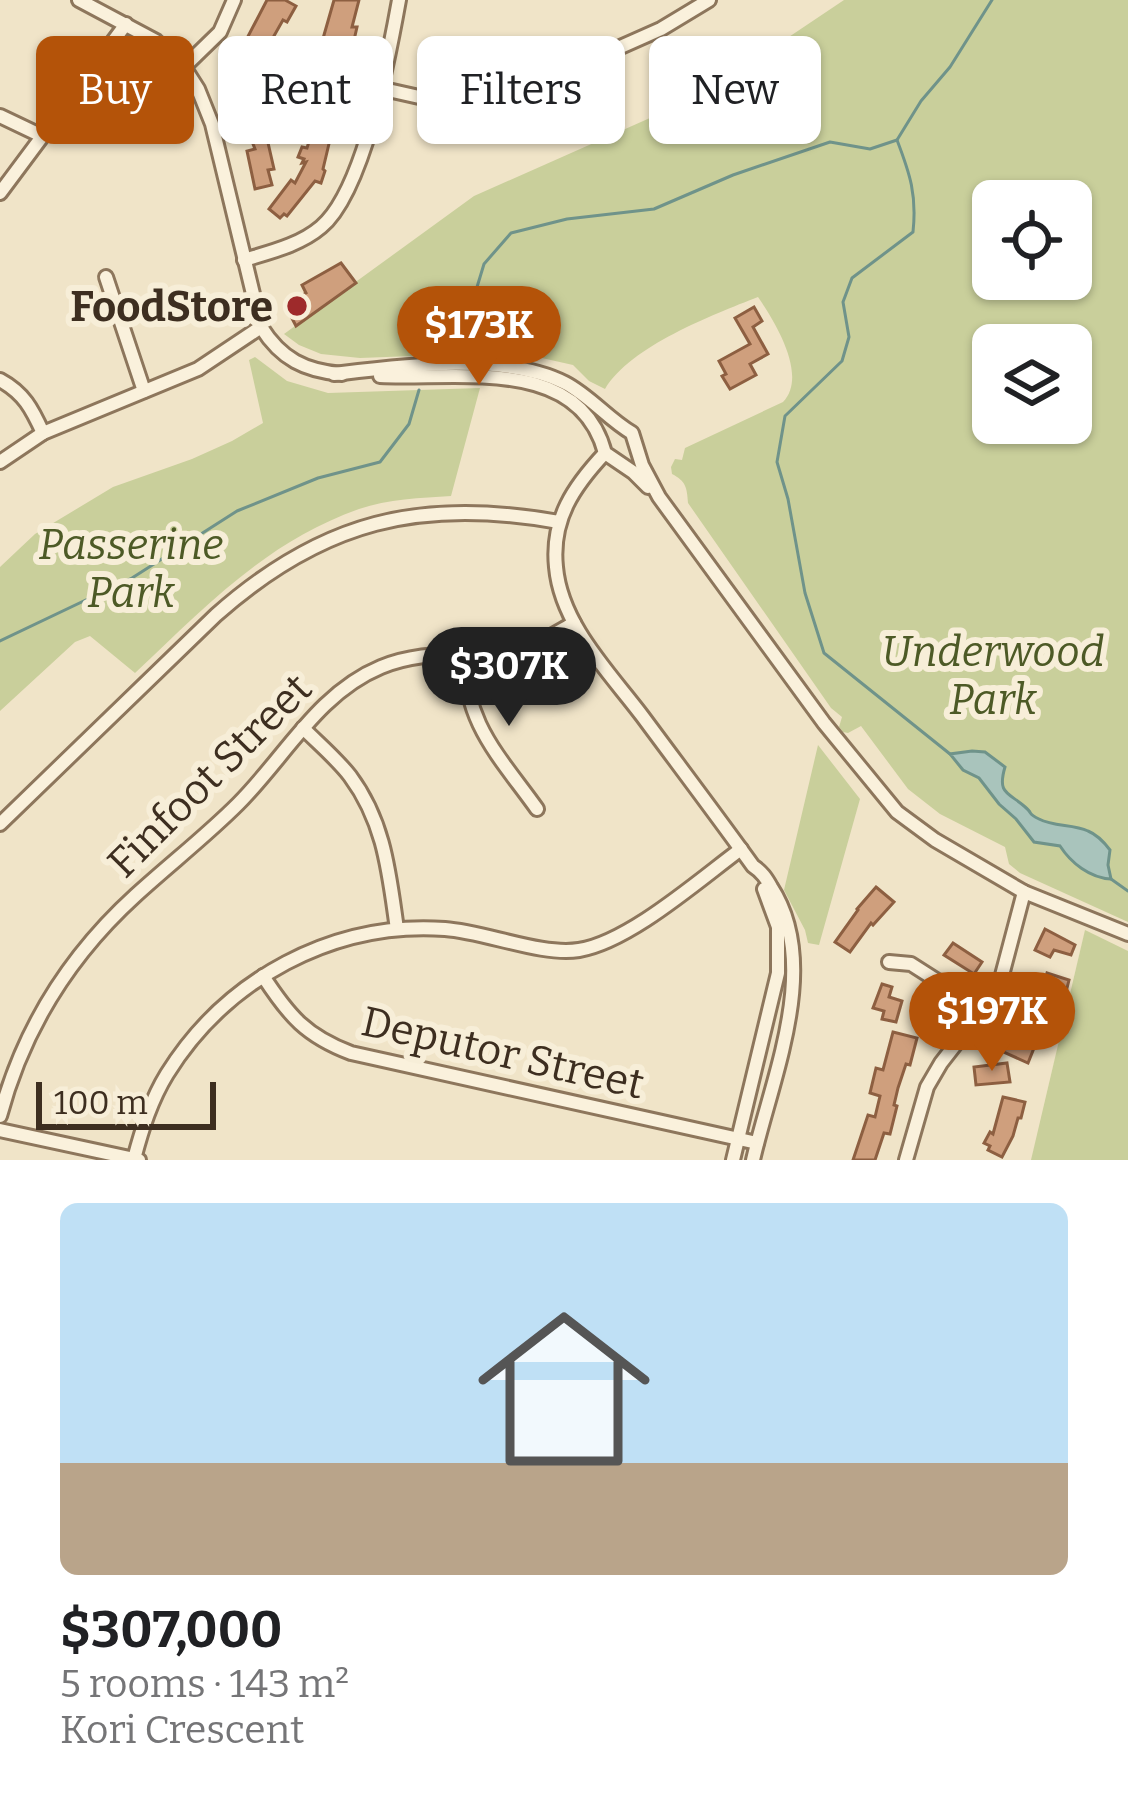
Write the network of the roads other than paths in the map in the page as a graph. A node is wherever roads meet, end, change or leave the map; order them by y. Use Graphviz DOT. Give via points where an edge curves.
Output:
graph roads {
  1 [pos="79,0"];
  2 [pos="234,0"];
  3 [pos="399,0"];
  4 [pos="710,0"];
  5 [pos="126,24"];
  6 [pos="117,36"];
  7 [pos="147,36"];
  8 [pos="391,36"];
  9 [pos="194,58"];
  10 [pos="194,83"];
  11 [pos="393,91"];
  12 [pos="0,116"];
  13 [pos="36,133"];
  14 [pos="36,144"];
  15 [pos="364,144"];
  16 [pos="0,193"];
  17 [pos="244,260"];
  18 [pos="106,278"];
  19 [pos="261,328"];
  20 [pos="334,374"];
  21 [pos="0,380"];
  22 [pos="144,392"];
  23 [pos="620,427"];
  24 [pos="43,433"];
  25 [pos="636,446"];
  26 [pos="609,451"];
  27 [pos="0,461"];
  28 [pos="659,497"];
  29 [pos="560,522"];
  30 [pos="574,622"];
  31 [pos="466,651"];
  32 [pos="303,728"];
  33 [pos="537,808"];
  34 [pos="0,824"];
  35 [pos="741,849"];
  36 [pos="753,866"];
  37 [pos="1024,892"];
  38 [pos="397,929"];
  39 [pos="1128,934"];
  40 [pos="889,962"];
  41 [pos="263,976"];
  42 [pos="983,1010"];
  43 [pos="0,1116"];
  44 [pos="0,1130"];
  45 [pos="738,1139"];
  46 [pos="757,1143"];
  47 [pos="137,1160"];
  48 [pos="733,1160"];
  49 [pos="753,1160"];
  50 [pos="906,1160"];
  1 -- 5 [label="street"];
  2 -- 9 [label="street" via="220,32"];
  3 -- 8 [label="street"];
  4 -- 11 [label="street" via="484,105"];
  5 -- 6 [label="street"];
  5 -- 7 [label="street"];
  10 -- 17 [label="street" via="212,124"];
  12 -- 13 [label="street"];
  14 -- 16 [label="street"];
  15 -- 17 [label="street" via="338,209 322,227"];
  17 -- 19 [label="street"];
  18 -- 22 [label="street"];
  19 -- 20 [label="street" via="289,359"];
  19 -- 22 [label="street"];
  20 -- 23 [label="street" via="520,367 570,386"];
  20 -- 26 [label="street" via="491,376 541,386 584,412"];
  21 -- 24 [label="street" via="30,404"];
  22 -- 24 [label="street"];
  23 -- 25 [label="street"];
  23 -- 26 [label="street" via="608,431"];
  24 -- 27 [label="street"];
  25 -- 26 [label="street" via="631,456"];
  25 -- 28 [label="street"];
  26 -- 28 [label="street"];
  26 -- 29 [label="street" via="575,487"];
  28 -- 37 [label="street" via="886,800"];
  29 -- 30 [label="street" via="558,583"];
  29 -- 34 [label="street" via="472,511 418,514 326,539 288,559 216,615"];
  30 -- 31 [label="street, Finfoot Street" via="533,644"];
  30 -- 35 [label="street"];
  31 -- 32 [label="street, Finfoot Street" via="373,670"];
  31 -- 33 [label="street" via="470,707"];
  32 -- 38 [label="street" via="348,773 371,812 388,858"];
  32 -- 43 [label="street, Finfoot Street" via="59,982 21,1052"];
  35 -- 36 [label="street"];
  35 -- 38 [label="street" via="628,931 579,950 471,931"];
  36 -- 45 [label="street" via="778,927 778,973"];
  36 -- 46 [label="street" via="785,913 794,967"];
  37 -- 39 [label="street"];
  37 -- 42 [label="street" via="1001,979"];
  38 -- 41 [label="street" via="326,944"];
  40 -- 42 [label="street" via="911,964"];
  41 -- 45 [label="street, Deputor Street" via="302,1027 351,1053"];
  41 -- 47 [label="street" via="178,1059 153,1102"];
  42 -- 50 [label="street" via="927,1087"];
  44 -- 47 [label="street"];
  45 -- 46 [label="street, Deputor Street"];
  45 -- 48 [label="street"];
  46 -- 49 [label="street"];
}
